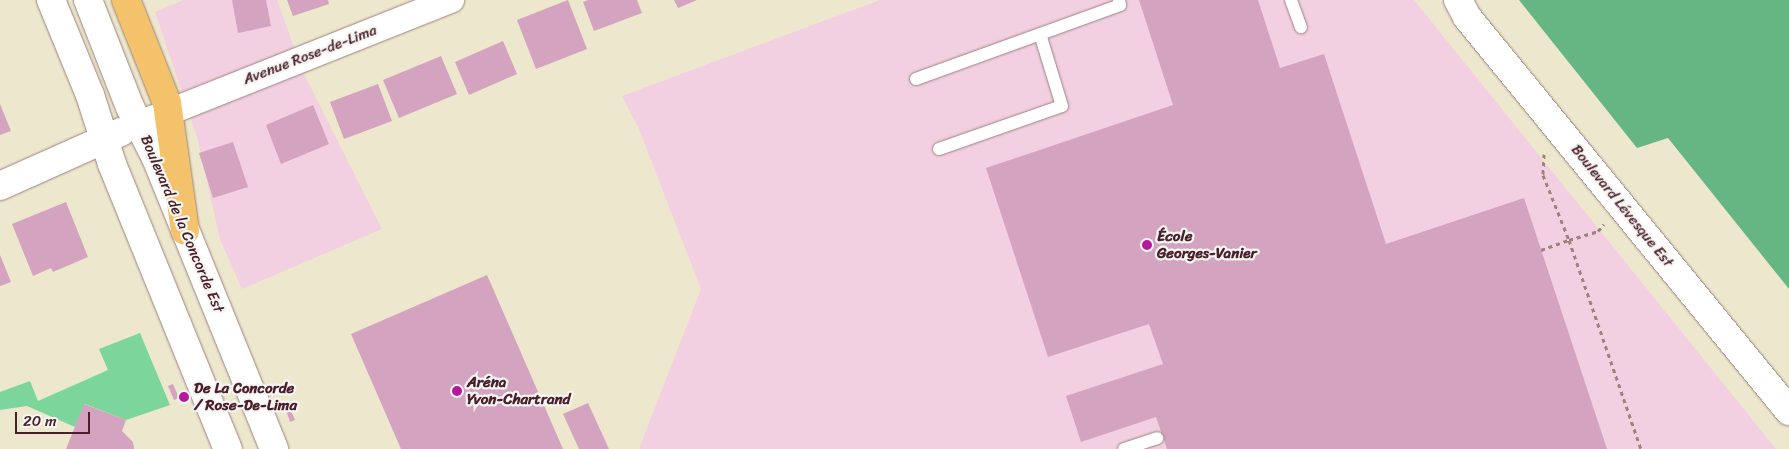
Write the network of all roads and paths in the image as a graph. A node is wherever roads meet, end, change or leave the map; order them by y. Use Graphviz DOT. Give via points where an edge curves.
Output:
graph roads {
  1 [pos="51,0"];
  2 [pos="88,0"];
  3 [pos="126,0"];
  4 [pos="451,0"];
  5 [pos="1119,0"];
  6 [pos="1291,0"];
  7 [pos="1458,0"];
  8 [pos="1302,27"];
  9 [pos="1040,34"];
  10 [pos="916,78"];
  11 [pos="168,111"];
  12 [pos="1545,112"];
  13 [pos="138,124"];
  14 [pos="104,141"];
  15 [pos="939,149"];
  16 [pos="0,186"];
  17 [pos="1620,204"];
  18 [pos="185,231"];
  19 [pos="1569,240"];
  20 [pos="1542,250"];
  21 [pos="1789,411"];
  22 [pos="1156,438"];
  23 [pos="228,449"];
  24 [pos="274,449"];
  25 [pos="1124,449"];
  26 [pos="1641,449"];
  1 -- 14 [label="street" via="90,94"];
  2 -- 13 [label="street, Boulevard de la Concorde Est"];
  3 -- 11 [label="highway"];
  4 -- 11 [label="street, Avenue Rose-de-Lima"];
  5 -- 9 [label="lane" via="1120,5"];
  6 -- 8 [label="lane"];
  7 -- 12 [label="street, Boulevard Lévesque Est" via="1467,17"];
  9 -- 10 [label="lane"];
  9 -- 15 [label="lane" via="1062,106"];
  11 -- 13 [label="street, Avenue Rose-de-Lima"];
  11 -- 18 [label="highway"];
  12 -- 17 [label="street, Boulevard Lévesque Est"];
  12 -- 19 [label="path" via="1543,175"];
  13 -- 14 [label="street"];
  13 -- 18 [label="street, Boulevard de la Concorde Est" via="156,158"];
  14 -- 16 [label="street"];
  14 -- 23 [label="street"];
  17 -- 19 [label="path" via="1598,232"];
  17 -- 21 [label="street, Boulevard Lévesque Est"];
  18 -- 24 [label="street, Boulevard de la Concorde Est"];
  19 -- 20 [label="path"];
  19 -- 26 [label="path"];
  22 -- 25 [label="lane"];
}
